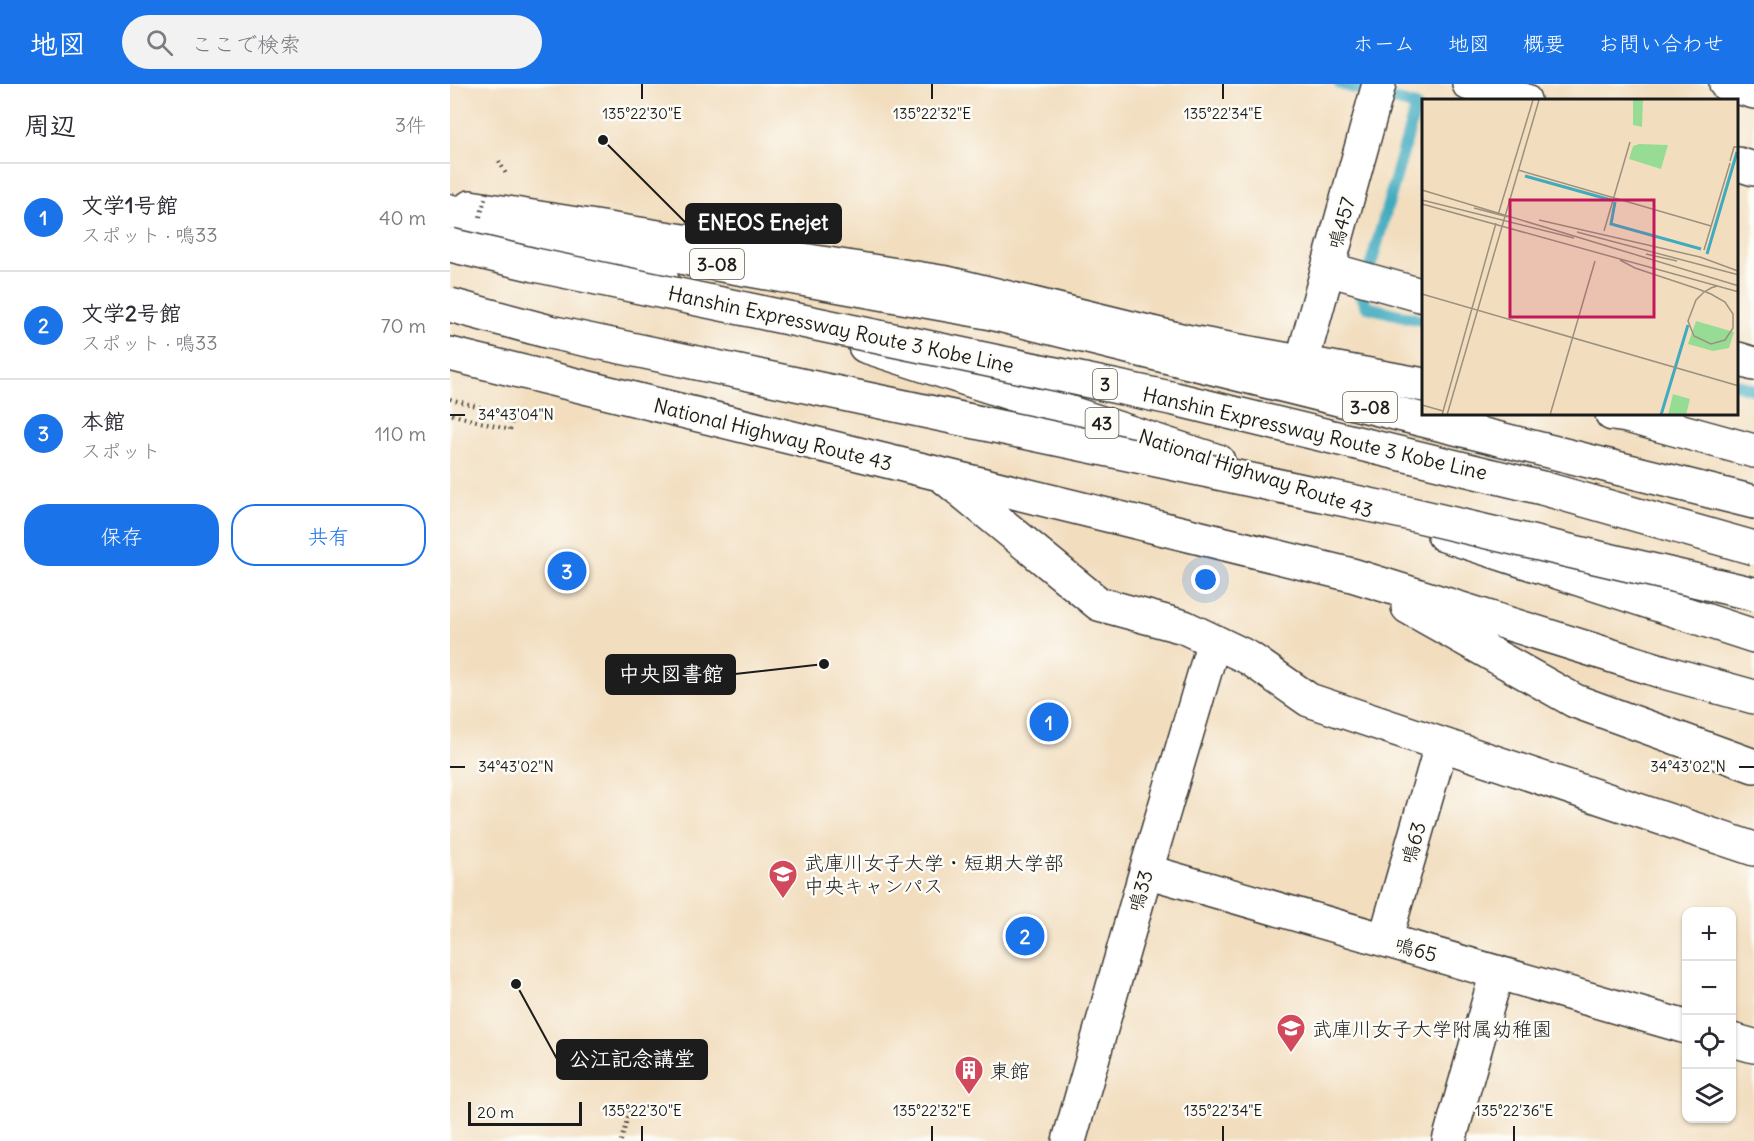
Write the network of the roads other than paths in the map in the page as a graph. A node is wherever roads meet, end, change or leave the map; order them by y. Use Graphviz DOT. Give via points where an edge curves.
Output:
graph roads {
  1 [pos="1469,84"];
  2 [pos="1726,84"];
  3 [pos="1754,92"];
  4 [pos="1376,96"];
  5 [pos="1521,99"];
  6 [pos="1739,165"];
  7 [pos="1754,169"];
  8 [pos="450,207"];
  9 [pos="450,245"];
  10 [pos="1351,276"];
  11 [pos="1422,295"];
  12 [pos="450,305"];
  13 [pos="450,354"];
  14 [pos="1739,360"];
  15 [pos="1302,362"];
  16 [pos="1754,364"];
  17 [pos="1422,385"];
  18 [pos="1628,416"];
  19 [pos="1754,452"];
  20 [pos="943,476"];
  21 [pos="1754,502"];
  22 [pos="1754,548"];
  23 [pos="1543,567"];
  24 [pos="1352,575"];
  25 [pos="1754,594"];
  26 [pos="1754,621"];
  27 [pos="1754,636"];
  28 [pos="1214,641"];
  29 [pos="1664,672"];
  30 [pos="1754,697"];
  31 [pos="1754,708"];
  32 [pos="1441,746"];
  33 [pos="1754,766"];
  34 [pos="1754,849"];
  35 [pos="1146,871"];
  36 [pos="1385,940"];
  37 [pos="1497,972"];
  38 [pos="1682,1026"];
  39 [pos="1736,1041"];
  40 [pos="1754,1046"];
  41 [pos="1069,1141"];
  42 [pos="1449,1141"];
  1 -- 5 [label="main road"];
  2 -- 3 [label="main road"];
  4 -- 10 [label="main road, 鳴457"];
  6 -- 7 [label="main road"];
  8 -- 15 [label="main road" via="947,283 1185,341"];
  8 -- 21 [label="main road, 3-08" via="694,260 987,312"];
  8 -- 23 [label="main road, National Highway Route 43 / 43"];
  9 -- 22 [label="main road, Hanshin Expressway Route 3 Kobe Line / 3, bridge" via="1175,399 1542,488"];
  10 -- 11 [label="main road"];
  10 -- 15 [label="main road, 鳴457"];
  12 -- 25 [label="main road, bridge" via="550,332 1409,513"];
  13 -- 20 [label="main road, National Highway Route 43"];
  14 -- 16 [label="main road"];
  15 -- 17 [label="main road"];
  18 -- 19 [label="main road"];
  20 -- 24 [label="main road, National Highway Route 43"];
  20 -- 28 [label="main road" via="1100,604 1184,627"];
  23 -- 26 [label="main road"];
  23 -- 27 [label="main road, National Highway Route 43 / 43"];
  24 -- 29 [label="main road, National Highway Route 43"];
  24 -- 33 [label="main road" via="1575,701"];
  28 -- 32 [label="main road" via="1249,658 1309,700"];
  28 -- 35 [label="main road, 鳴33"];
  29 -- 30 [label="main road, National Highway Route 43"];
  29 -- 31 [label="main road"];
  32 -- 34 [label="main road"];
  32 -- 36 [label="main road, 鳴63"];
  35 -- 36 [label="main road, 鳴65"];
  35 -- 41 [label="main road, 鳴33"];
  36 -- 37 [label="main road, 鳴65"];
  37 -- 38 [label="main road, 鳴65"];
  37 -- 42 [label="main road"];
  39 -- 40 [label="main road"];
}
